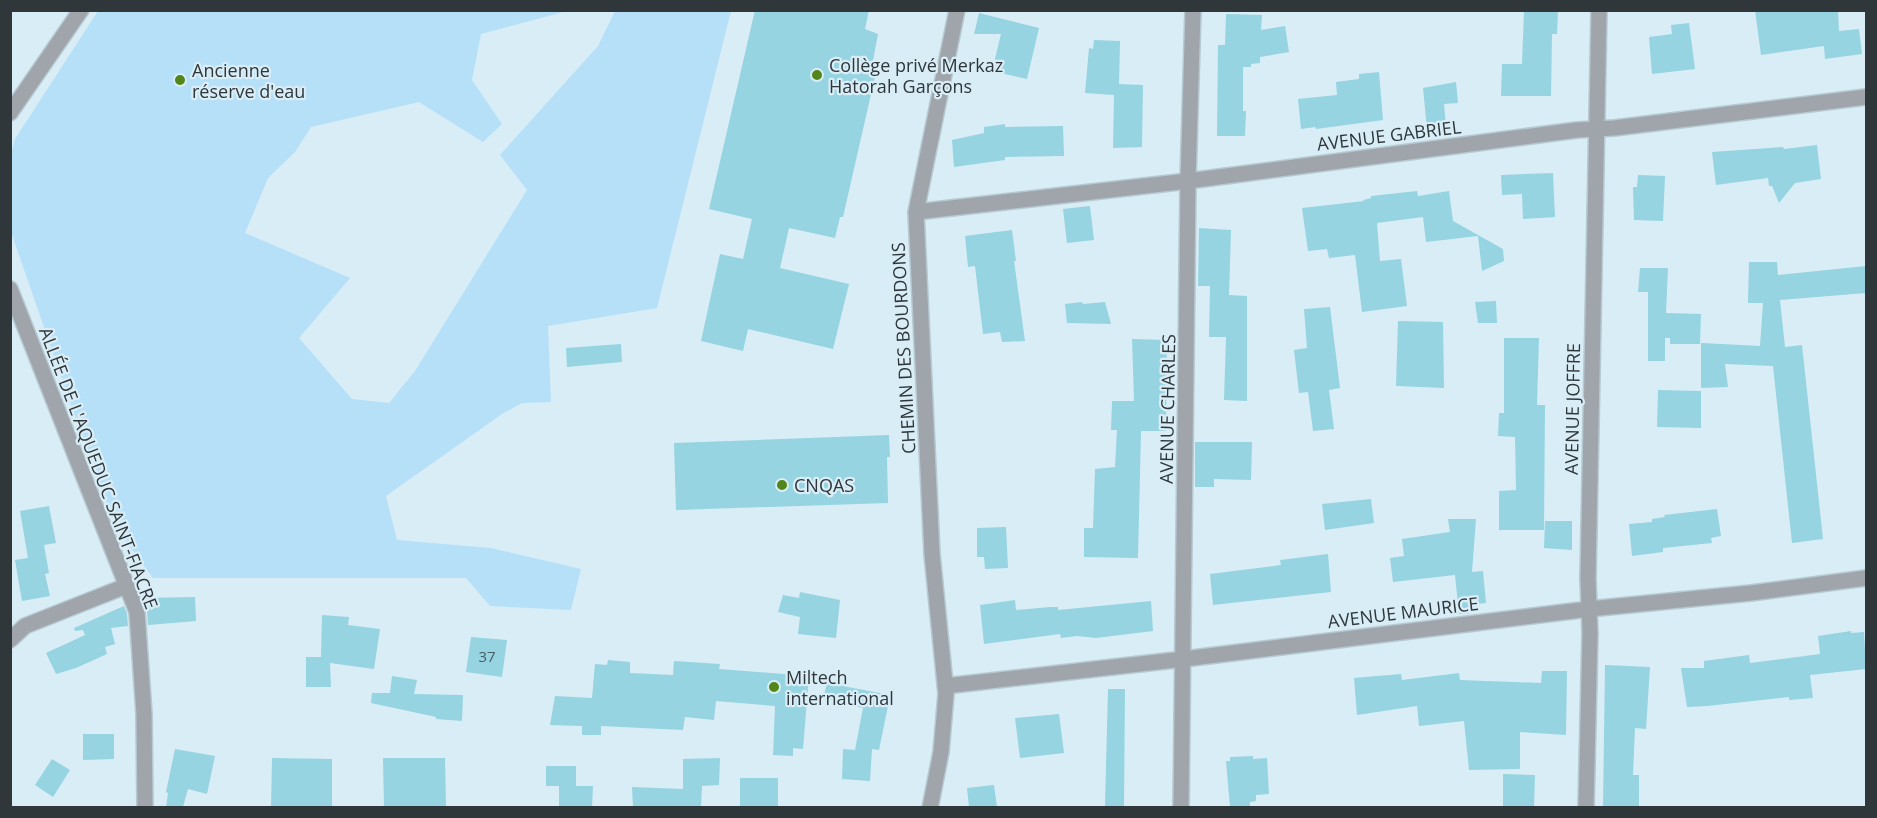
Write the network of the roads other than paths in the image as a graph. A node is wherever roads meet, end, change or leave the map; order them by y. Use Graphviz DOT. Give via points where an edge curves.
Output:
graph roads {
  1 [pos="81,10"];
  2 [pos="957,10"];
  3 [pos="1193,10"];
  4 [pos="1599,10"];
  5 [pos="1866,97"];
  6 [pos="10,113"];
  7 [pos="1598,128"];
  8 [pos="1188,181"];
  9 [pos="916,212"];
  10 [pos="10,289"];
  11 [pos="1866,578"];
  12 [pos="126,585"];
  13 [pos="1589,609"];
  14 [pos="10,640"];
  15 [pos="1184,659"];
  16 [pos="945,686"];
  17 [pos="145,807"];
  18 [pos="930,807"];
  19 [pos="1181,807"];
  20 [pos="1586,807"];
  1 -- 6 [label="street"];
  2 -- 9 [label="street, CHEMIN DES BOURDONS"];
  3 -- 8 [label="street, AVENUE CHARLES"];
  4 -- 7 [label="street, AVENUE JOFFRE"];
  5 -- 7 [label="street, AVENUE GABRIEL"];
  7 -- 8 [label="street, AVENUE GABRIEL"];
  7 -- 13 [label="street, AVENUE JOFFRE"];
  8 -- 9 [label="street, AVENUE GABRIEL"];
  8 -- 15 [label="street, AVENUE CHARLES"];
  9 -- 16 [label="street, CHEMIN DES BOURDONS" via="932,554"];
  10 -- 12 [label="street, ALLÉE DE L'AQUEDUC SAINT-FIACRE"];
  11 -- 13 [label="street, AVENUE MAURICE"];
  12 -- 14 [label="street" via="25,626"];
  12 -- 17 [label="street, ALLÉE DE L'AQUEDUC SAINT-FIACRE" via="136,612 144,714"];
  13 -- 15 [label="street, AVENUE MAURICE"];
  13 -- 20 [label="street, AVENUE JOFFRE"];
  15 -- 16 [label="street, AVENUE MAURICE"];
  15 -- 19 [label="street, AVENUE CHARLES"];
  16 -- 18 [label="street, CHEMIN DES BOURDONS" via="941,752"];
}
